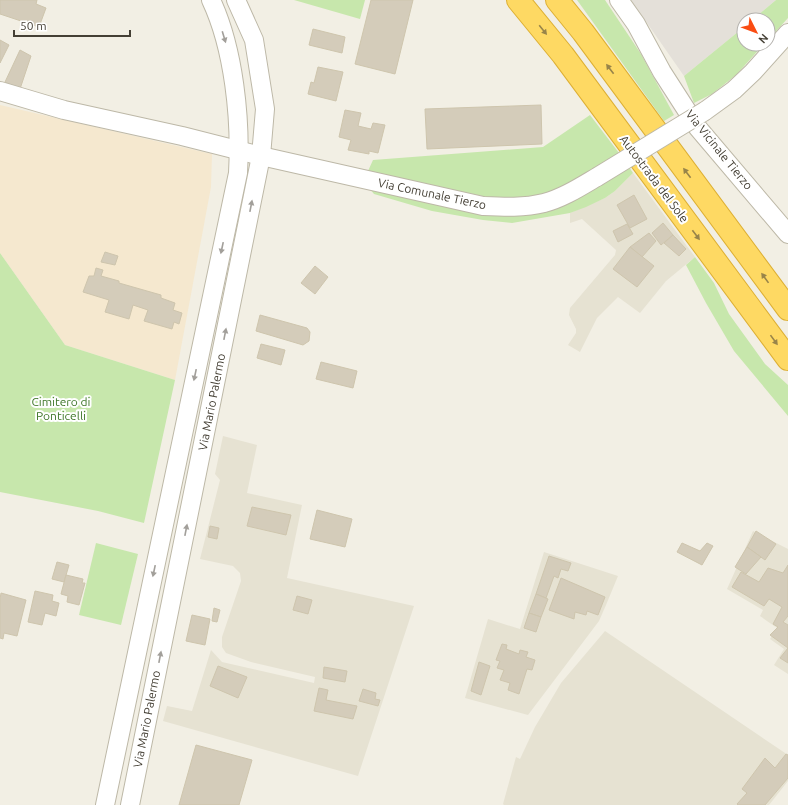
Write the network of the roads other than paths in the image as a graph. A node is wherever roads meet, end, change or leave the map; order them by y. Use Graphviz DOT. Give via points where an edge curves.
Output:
graph roads {
  1 [pos="210,0"];
  2 [pos="236,0"];
  3 [pos="518,0"];
  4 [pos="557,0"];
  5 [pos="619,0"];
  6 [pos="788,33"];
  7 [pos="0,90"];
  8 [pos="239,151"];
  9 [pos="261,156"];
  10 [pos="788,234"];
  11 [pos="788,309"];
  12 [pos="788,359"];
  13 [pos="105,805"];
  14 [pos="130,805"];
  1 -- 8 [label="street, Via Mario Palermo, one-way" via="225,42 237,100"];
  2 -- 9 [label="street, Via Mario Palermo" via="254,40 266,109"];
  3 -- 12 [label="highway, Autostrada del Sole, one-way" via="562,55"];
  11 -- 4 [label="highway, one-way"];
  5 -- 10 [label="street, Via Vicinale Tierzo" via="698,128"];
  6 -- 9 [label="street, Via Comunale Tierzo, bridge" via="739,86 705,111 597,177 545,203 518,207 483,206"];
  7 -- 8 [label="street, Via Comunale Tierzo" via="64,110"];
  8 -- 9 [label="street, Via Comunale Tierzo"];
  8 -- 13 [label="street, Via Mario Palermo, one-way" via="238,173"];
  14 -- 9 [label="street, Via Mario Palermo, one-way"];
}
